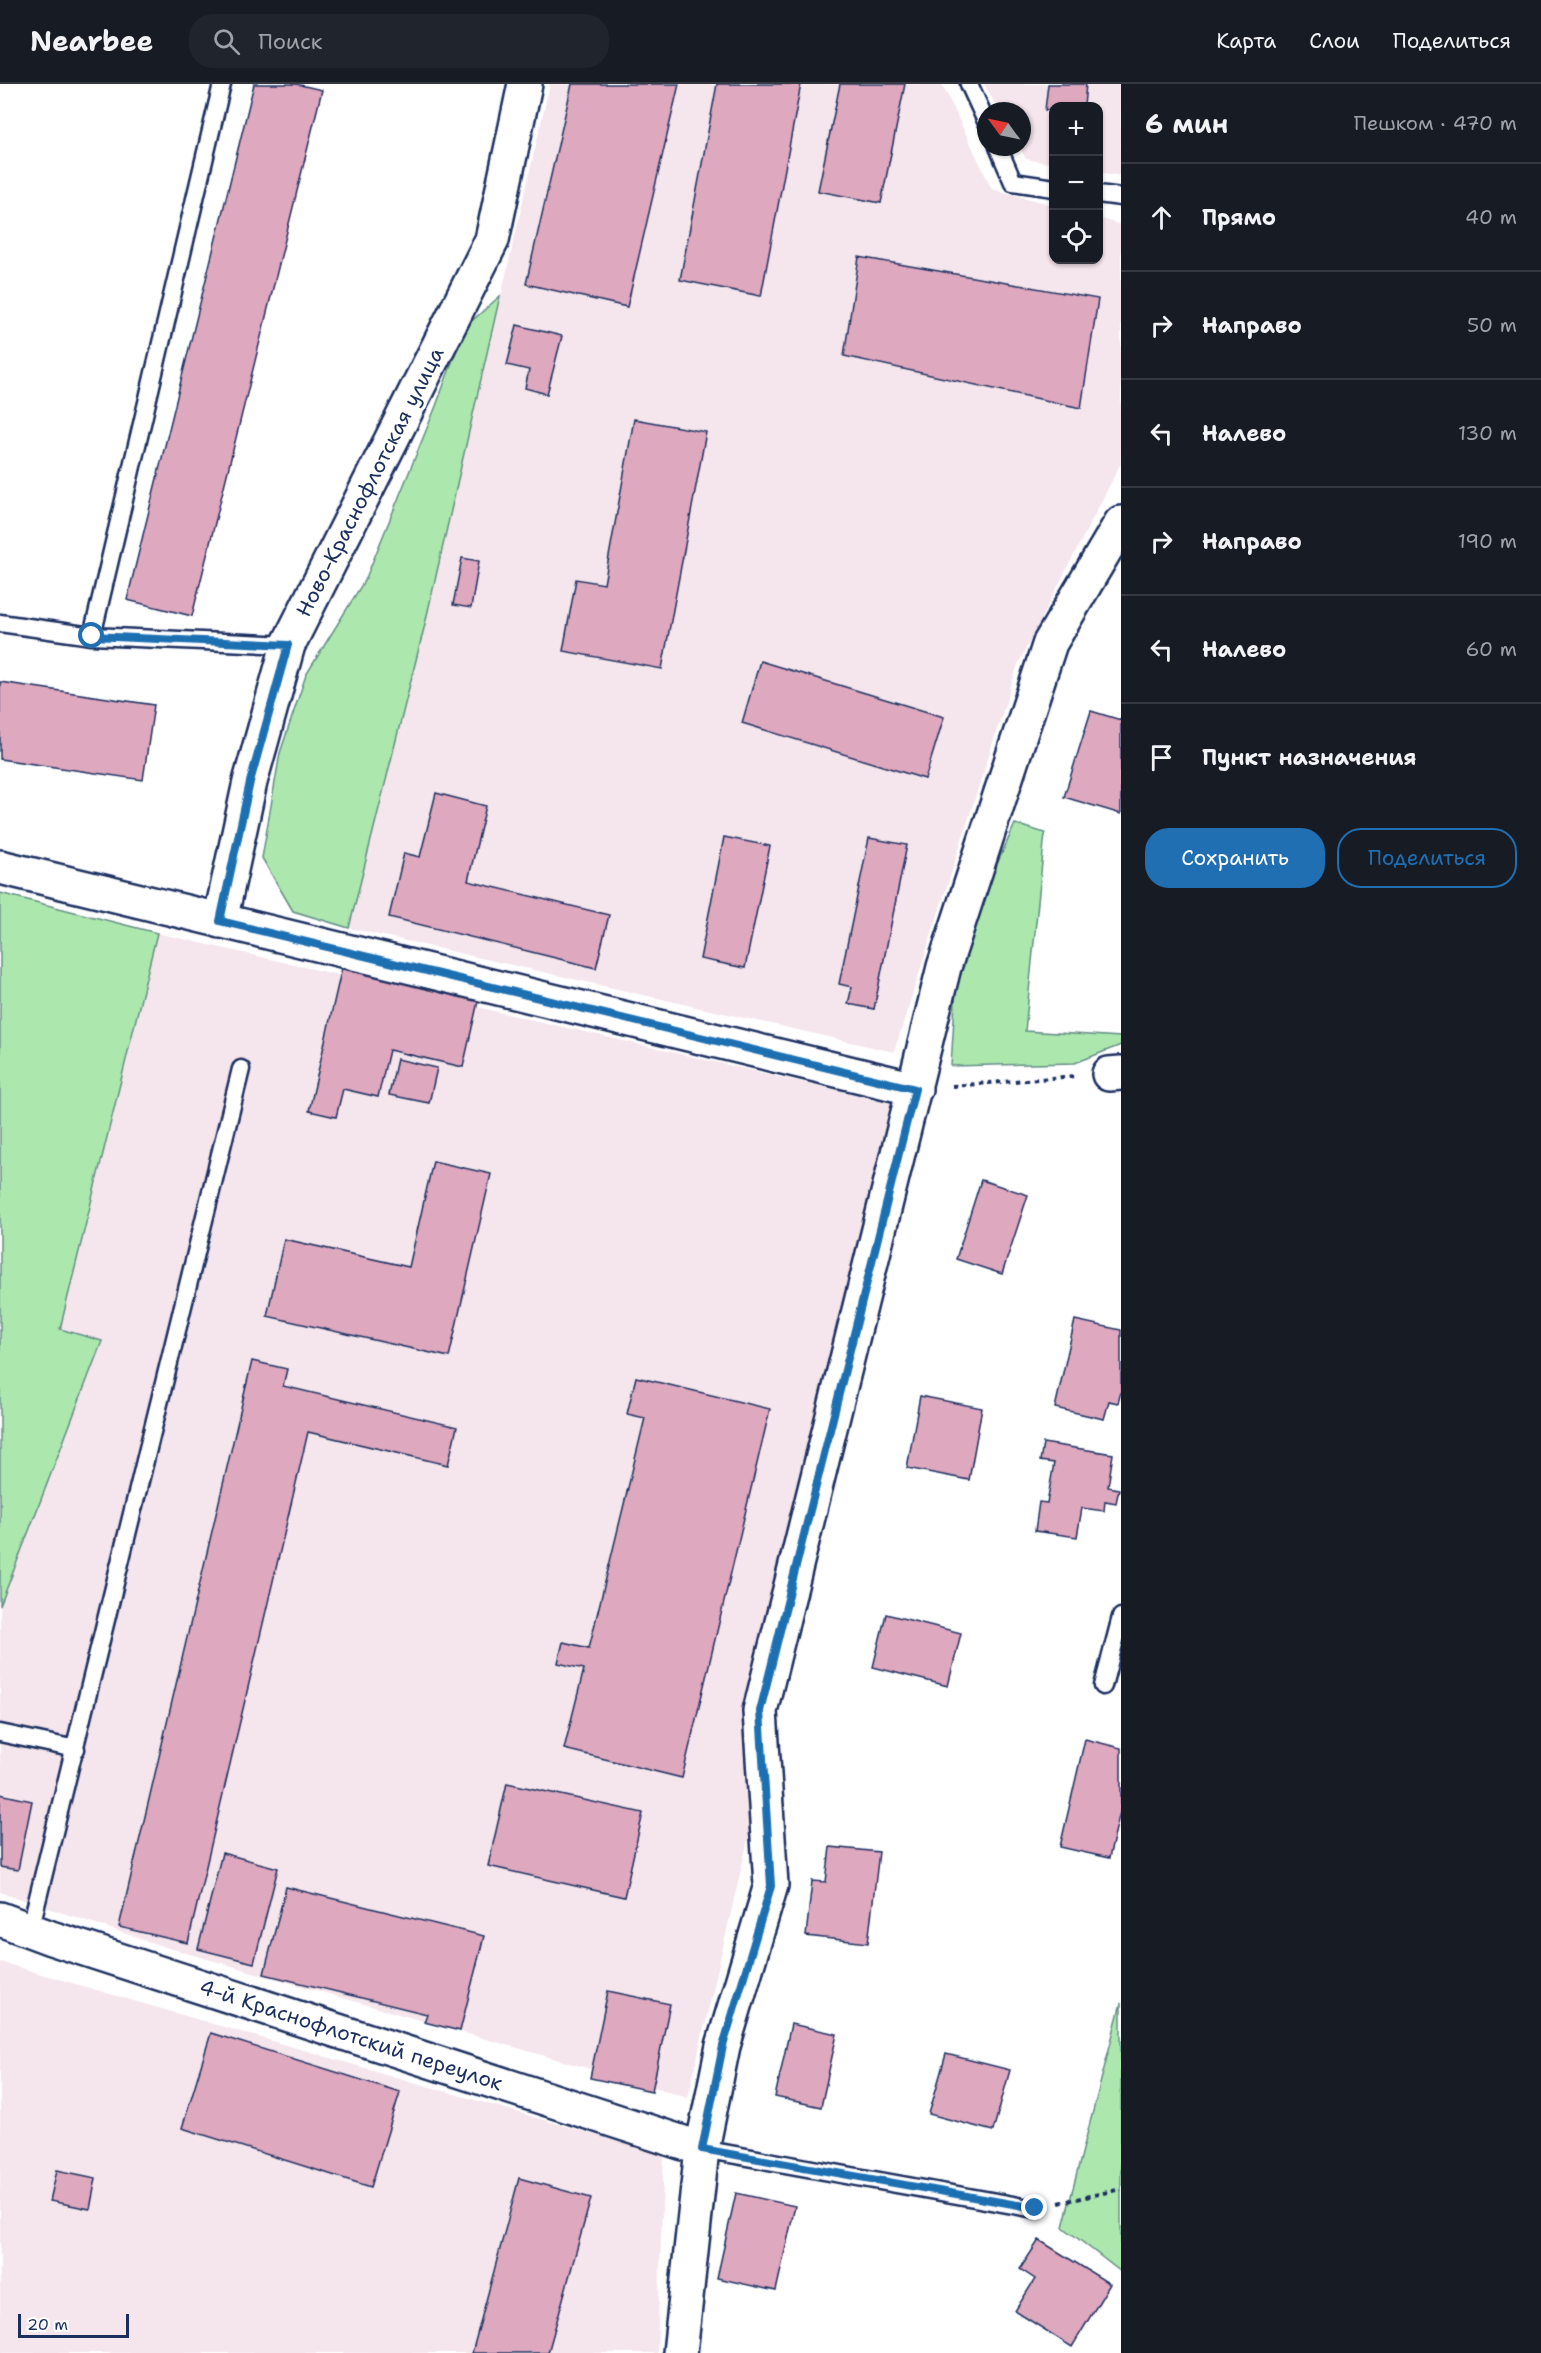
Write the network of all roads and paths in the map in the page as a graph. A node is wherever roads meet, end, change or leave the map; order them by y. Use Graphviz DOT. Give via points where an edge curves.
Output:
graph roads {
  1 [pos="222,84"];
  2 [pos="525,84"];
  3 [pos="969,84"];
  4 [pos="977,102"];
  5 [pos="1002,156"];
  6 [pos="1049,187"];
  7 [pos="1103,195"];
  8 [pos="1121,197"];
  9 [pos="1121,523"];
  10 [pos="0,623"];
  11 [pos="92,636"];
  12 [pos="288,645"];
  13 [pos="0,867"];
  14 [pos="220,921"];
  15 [pos="241,1069"];
  16 [pos="1115,1073"];
  17 [pos="915,1089"];
  18 [pos="1121,1617"];
  19 [pos="1103,1686"];
  20 [pos="0,1733"];
  21 [pos="76,1749"];
  22 [pos="15,1924"];
  23 [pos="702,2149"];
  24 [pos="1121,2189"];
  25 [pos="1035,2208"];
  26 [pos="680,2353"];
  1 -- 11 [label="lane"];
  2 -- 12 [label="street, Ново-Краснофлотская улица" via="492,240"];
  3 -- 4 [label="lane"];
  5 -- 6 [label="lane" via="1013,182"];
  7 -- 8 [label="lane"];
  9 -- 17 [label="street" via="1050,643 944,967"];
  10 -- 11 [label="lane"];
  11 -- 12 [label="lane"];
  12 -- 14 [label="street, Ново-Краснофлотская улица" via="250,782"];
  13 -- 14 [label="street"];
  14 -- 17 [label="street"];
  15 -- 21 [label="lane"];
  16 -- 17 [label="path"];
  17 -- 23 [label="street" via="760,1711 771,1886 723,2046"];
  18 -- 19 [label="lane"];
  20 -- 21 [label="lane"];
  21 -- 22 [label="lane"];
  22 -- 23 [label="street, 4-й Краснофлотский переулок"];
  23 -- 25 [label="lane"];
  23 -- 26 [label="street"];
  24 -- 25 [label="path"];
}
